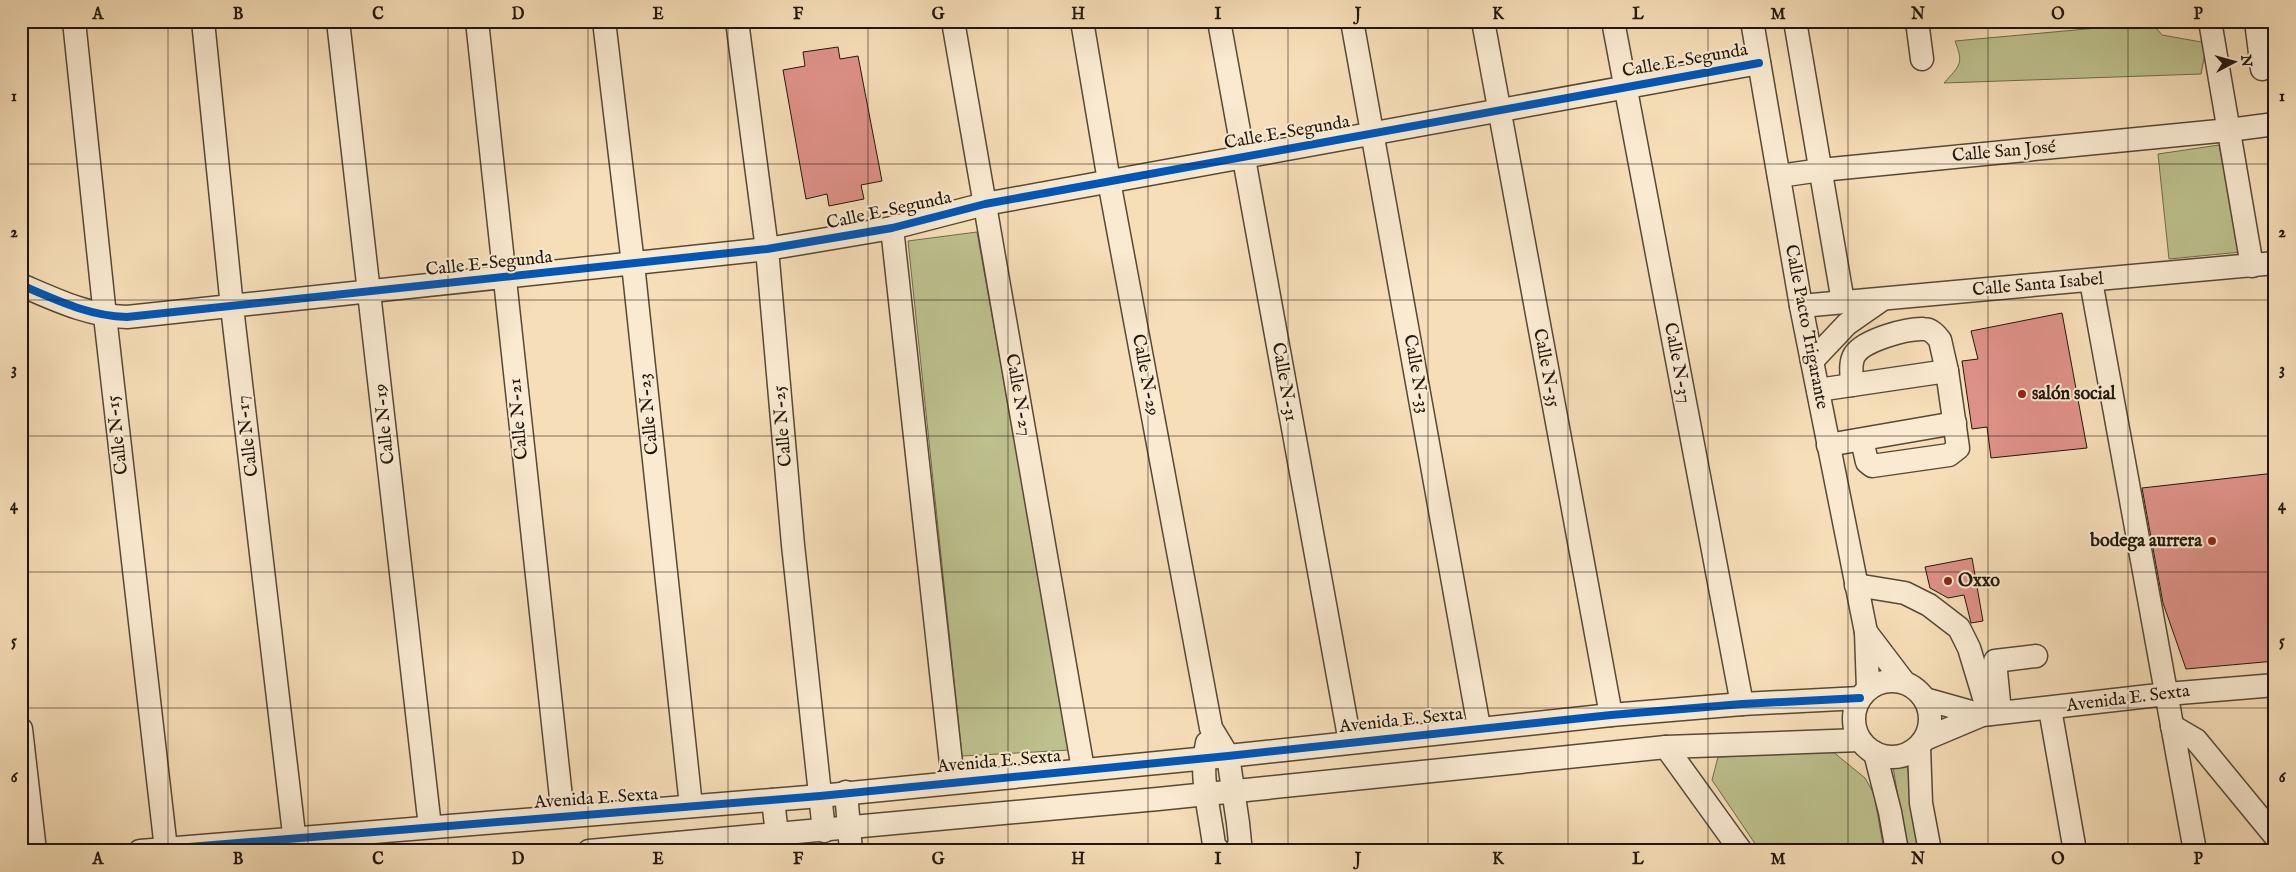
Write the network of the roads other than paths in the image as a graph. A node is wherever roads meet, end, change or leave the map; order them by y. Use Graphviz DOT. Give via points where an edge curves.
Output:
graph roads {
  1 [pos="74,21"];
  2 [pos="203,21"];
  3 [pos="338,21"];
  4 [pos="477,21"];
  5 [pos="604,21"];
  6 [pos="737,21"];
  7 [pos="953,21"];
  8 [pos="1082,21"];
  9 [pos="1219,21"];
  10 [pos="1352,21"];
  11 [pos="1482,21"];
  12 [pos="1613,21"];
  13 [pos="1752,21"];
  14 [pos="1795,21"];
  15 [pos="1917,21"];
  16 [pos="2210,21"];
  17 [pos="2256,21"];
  18 [pos="1922,59"];
  19 [pos="1759,63"];
  20 [pos="2262,68"];
  21 [pos="1624,87"];
  22 [pos="1497,110"];
  23 [pos="2275,124"];
  24 [pos="2229,130"];
  25 [pos="1372,133"];
  26 [pos="1242,156"];
  27 [pos="1821,170"];
  28 [pos="1779,176"];
  29 [pos="1108,181"];
  30 [pos="985,204"];
  31 [pos="892,228"];
  32 [pos="767,249"];
  33 [pos="2275,263"];
  34 [pos="633,264"];
  35 [pos="2252,266"];
  36 [pos="506,277"];
  37 [pos="2091,281"];
  38 [pos="21,284"];
  39 [pos="370,292"];
  40 [pos="1884,298"];
  41 [pos="1843,302"];
  42 [pos="1801,306"];
  43 [pos="232,307"];
  44 [pos="105,316"];
  45 [pos="1812,361"];
  46 [pos="1948,371"];
  47 [pos="1852,385"];
  48 [pos="1818,390"];
  49 [pos="1956,423"];
  50 [pos="1862,440"];
  51 [pos="1828,445"];
  52 [pos="1856,585"];
  53 [pos="1866,632"];
  54 [pos="2036,656"];
  55 [pos="1904,682"];
  56 [pos="2275,685"];
  57 [pos="1864,694"];
  58 [pos="2167,694"];
  59 [pos="1925,699"];
  60 [pos="1742,704"];
  61 [pos="2050,709"];
  62 [pos="1991,714"];
  63 [pos="1610,715"];
  64 [pos="2172,726"];
  65 [pos="1211,728"];
  66 [pos="1479,728"];
  67 [pos="21,729"];
  68 [pos="1350,742"];
  69 [pos="1922,743"];
  70 [pos="1867,746"];
  71 [pos="1666,747"];
  72 [pos="1228,756"];
  73 [pos="1204,758"];
  74 [pos="1083,769"];
  75 [pos="953,781"];
  76 [pos="1235,791"];
  77 [pos="846,792"];
  78 [pos="1208,794"];
  79 [pos="820,796"];
  80 [pos="772,800"];
  81 [pos="691,806"];
  82 [pos="563,816"];
  83 [pos="430,827"];
  84 [pos="850,827"];
  85 [pos="824,831"];
  86 [pos="2275,836"];
  87 [pos="778,843"];
  88 [pos="295,844"];
  89 [pos="711,845"];
  90 [pos="166,849"];
  91 [pos="35,851"];
  92 [pos="140,851"];
  93 [pos="588,851"];
  94 [pos="851,851"];
  95 [pos="1219,851"];
  96 [pos="1236,851"];
  97 [pos="1741,851"];
  98 [pos="1897,851"];
  99 [pos="1930,851"];
  100 [pos="2075,851"];
  101 [pos="2195,851"];
  1 -- 44 [label="street, Calle N-15"];
  2 -- 43 [label="street, Calle N-17"];
  3 -- 39 [label="street, Calle N-19"];
  4 -- 36 [label="street, Calle N-21"];
  5 -- 34 [label="street, Calle N-23"];
  6 -- 32 [label="street, Calle N-25"];
  7 -- 30 [label="street, Calle N-27"];
  8 -- 29 [label="street, Calle N-29"];
  9 -- 26 [label="street, Calle N-31"];
  10 -- 25 [label="street, Calle N-33"];
  11 -- 22 [label="street, Calle N-35"];
  12 -- 21 [label="street, Calle N-37"];
  13 -- 19 [label="street, Calle Pacto Trigarante"];
  14 -- 27 [label="street"];
  15 -- 18 [label="street"];
  16 -- 24 [label="street"];
  17 -- 20 [label="street"];
  19 -- 21 [label="street, Calle E-Segunda"];
  19 -- 28 [label="street, Calle Pacto Trigarante"];
  21 -- 22 [label="street, Calle E-Segunda"];
  21 -- 60 [label="street, Calle N-37"];
  22 -- 25 [label="street, Calle E-Segunda"];
  22 -- 63 [label="street, Calle N-35"];
  23 -- 24 [label="street, Calle San José"];
  24 -- 27 [label="street, Calle San José"];
  24 -- 35 [label="street"];
  25 -- 26 [label="street, Calle E-Segunda"];
  25 -- 66 [label="street, Calle N-33"];
  26 -- 29 [label="street, Calle E-Segunda"];
  26 -- 68 [label="street, Calle N-31"];
  27 -- 28 [label="street, Calle San José"];
  27 -- 41 [label="street"];
  28 -- 42 [label="street, Calle Pacto Trigarante"];
  29 -- 30 [label="street, Calle E-Segunda"];
  29 -- 65 [label="street, Calle N-29"];
  30 -- 31 [label="street, Calle E-Segunda"];
  30 -- 74 [label="street, Calle N-27"];
  31 -- 32 [label="street, Calle E-Segunda"];
  31 -- 75 [label="street"];
  32 -- 34 [label="street, Calle E-Segunda"];
  32 -- 79 [label="street, Calle N-25" via="793,545"];
  33 -- 35 [label="street, Calle Santa Isabel"];
  34 -- 36 [label="street, Calle E-Segunda"];
  34 -- 81 [label="street, Calle N-23"];
  35 -- 37 [label="street, Calle Santa Isabel"];
  36 -- 39 [label="street, Calle E-Segunda"];
  36 -- 82 [label="street, Calle N-21" via="524,475"];
  37 -- 40 [label="street, Calle Santa Isabel"];
  37 -- 58 [label="street"];
  38 -- 44 [label="street, Calle E-Segunda" via="75,308"];
  39 -- 43 [label="street, Calle E-Segunda"];
  39 -- 83 [label="street, Calle N-19"];
  40 -- 41 [label="street, Calle Santa Isabel"];
  40 -- 45 [label="street" via="1847,324"];
  41 -- 42 [label="street, Calle Santa Isabel"];
  42 -- 45 [label="street, Calle Pacto Trigarante"];
  43 -- 44 [label="street, Calle E-Segunda" via="127,317"];
  43 -- 88 [label="street, Calle N-17"];
  44 -- 90 [label="street, Calle N-15"];
  45 -- 48 [label="street, Calle Pacto Trigarante"];
  46 -- 47 [label="street"];
  46 -- 47 [label="street" via="1940,340 1924,329 1869,342 1851,362"];
  46 -- 49 [label="street"];
  47 -- 48 [label="street"];
  48 -- 51 [label="street, Calle Pacto Trigarante"];
  49 -- 50 [label="street"];
  49 -- 50 [label="street" via="1958,448 1949,456 1872,466 1867,462"];
  50 -- 51 [label="street"];
  51 -- 52 [label="street, Calle Pacto Trigarante"];
  52 -- 53 [label="street, Calle Pacto Trigarante"];
  52 -- 62 [label="street" via="1906,593 1929,605 1959,628 1970,648"];
  53 -- 55 [label="street, Calle Pacto Trigarante"];
  53 -- 57 [label="street, Calle Pacto Trigarante"];
  54 -- 62 [label="street" via="1995,661"];
  55 -- 57 [label="street" via="1891,680 1879,683"];
  55 -- 59 [label="street"];
  56 -- 58 [label="street, Avenida E. Sexta"];
  57 -- 60 [label="street, Avenida E. Sexta"];
  57 -- 70 [label="street" via="1855,712 1855,726"];
  58 -- 61 [label="street, Avenida E. Sexta"];
  58 -- 64 [label="street"];
  59 -- 62 [label="street, Avenida E. Sexta"];
  59 -- 69 [label="street" via="1930,723"];
  60 -- 63 [label="street, Avenida E. Sexta"];
  61 -- 62 [label="street, Avenida E. Sexta"];
  61 -- 100 [label="street"];
  62 -- 69 [label="street, Avenida E. Sexta"];
  63 -- 66 [label="street, Avenida E. Sexta"];
  64 -- 86 [label="street" via="2196,740"];
  64 -- 101 [label="street"];
  65 -- 72 [label="street, Calle N-29"];
  65 -- 73 [label="street, Calle N-29"];
  66 -- 68 [label="street, Avenida E. Sexta"];
  67 -- 91 [label="street"];
  68 -- 72 [label="street, Avenida E. Sexta"];
  69 -- 70 [label="street" via="1904,755 1889,757"];
  69 -- 99 [label="street" via="1921,803"];
  70 -- 71 [label="street"];
  70 -- 98 [label="street" via="1890,812"];
  71 -- 76 [label="street"];
  71 -- 97 [label="street"];
  72 -- 73 [label="street, Avenida E. Sexta"];
  72 -- 76 [label="street, Calle N-29"];
  73 -- 74 [label="street, Avenida E. Sexta"];
  73 -- 78 [label="street, Calle N-29"];
  74 -- 75 [label="street, Avenida E. Sexta"];
  75 -- 77 [label="street, Avenida E. Sexta"];
  76 -- 78 [label="street"];
  76 -- 96 [label="street, Calle N-29" via="1240,843"];
  77 -- 79 [label="street, Avenida E. Sexta"];
  77 -- 84 [label="street"];
  78 -- 84 [label="street"];
  78 -- 95 [label="street, Calle N-29" via="1214,845"];
  79 -- 80 [label="street, Avenida E. Sexta"];
  79 -- 85 [label="street, Calle N-25"];
  80 -- 81 [label="street, Avenida E. Sexta"];
  80 -- 87 [label="street"];
  81 -- 82 [label="street, Avenida E. Sexta"];
  82 -- 83 [label="street, Avenida E. Sexta"];
  83 -- 88 [label="street, Avenida E. Sexta"];
  84 -- 85 [label="street"];
  84 -- 94 [label="street"];
  85 -- 87 [label="street"];
  87 -- 89 [label="street"];
  88 -- 90 [label="street, Avenida E. Sexta"];
  89 -- 93 [label="street"];
  90 -- 92 [label="street, Avenida E. Sexta"];
}
